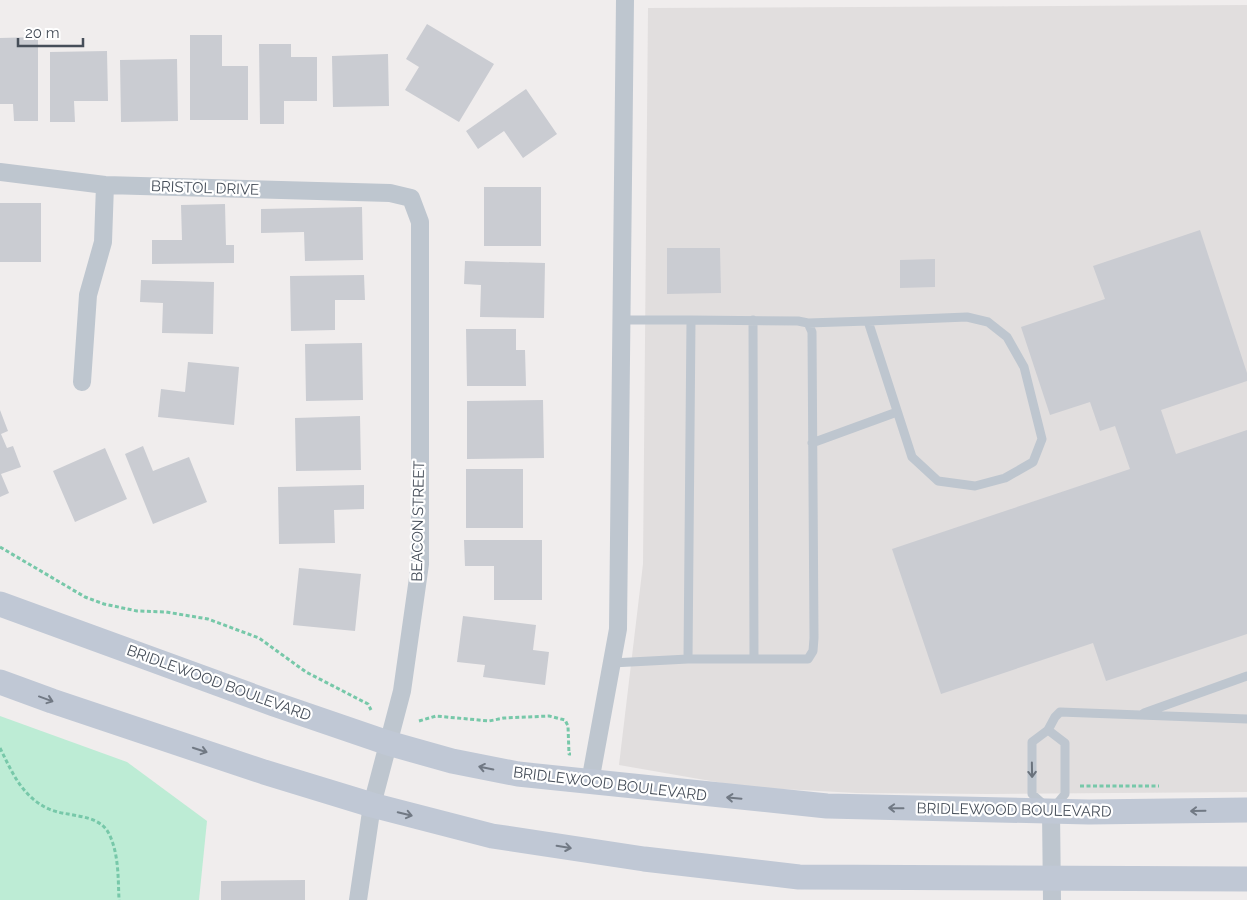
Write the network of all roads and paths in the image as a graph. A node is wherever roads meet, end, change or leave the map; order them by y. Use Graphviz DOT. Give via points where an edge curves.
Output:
graph roads {
  1 [pos="625,0"];
  2 [pos="0,172"];
  3 [pos="105,185"];
  4 [pos="411,198"];
  5 [pos="622,320"];
  6 [pos="691,320"];
  7 [pos="753,320"];
  8 [pos="868,321"];
  9 [pos="808,323"];
  10 [pos="82,382"];
  11 [pos="897,412"];
  12 [pos="812,443"];
  13 [pos="0,547"];
  14 [pos="0,604"];
  15 [pos="688,659"];
  16 [pos="754,659"];
  17 [pos="612,663"];
  18 [pos="1247,676"];
  19 [pos="0,682"];
  20 [pos="371,710"];
  21 [pos="1138,715"];
  22 [pos="1247,719"];
  23 [pos="419,721"];
  24 [pos="1048,730"];
  25 [pos="388,743"];
  26 [pos="0,748"];
  27 [pos="594,758"];
  28 [pos="590,782"];
  29 [pos="1065,786"];
  30 [pos="1162,786"];
  31 [pos="372,805"];
  32 [pos="1247,810"];
  33 [pos="1050,811"];
  34 [pos="1247,879"];
  35 [pos="1051,889"];
  36 [pos="119,900"];
  37 [pos="358,900"];
  1 -- 5 [label="street"];
  2 -- 3 [label="street, BRISTOL DRIVE"];
  3 -- 4 [label="street, BRISTOL DRIVE" via="390,193"];
  3 -- 10 [label="street" via="103,242 88,295"];
  4 -- 25 [label="street, BEACON STREET" via="420,222 420,564 402,691"];
  5 -- 6 [label="lane"];
  5 -- 17 [label="street" via="618,629"];
  6 -- 7 [label="lane"];
  6 -- 15 [label="lane"];
  7 -- 9 [label="lane"];
  7 -- 16 [label="lane"];
  8 -- 9 [label="lane"];
  8 -- 11 [label="lane"];
  8 -- 11 [label="lane" via="967,317 988,322 1007,338 1024,366 1042,439 1033,462 1005,478 975,486 938,481 912,457"];
  9 -- 12 [label="lane" via="812,332"];
  11 -- 12 [label="lane"];
  12 -- 16 [label="lane" via="813,651 808,659"];
  13 -- 20 [label="path" via="85,597 104,604 208,619 259,638 306,672 368,704"];
  14 -- 25 [label="main road, BRIDLEWOOD BOULEVARD"];
  15 -- 16 [label="lane"];
  15 -- 17 [label="lane"];
  17 -- 27 [label="street"];
  18 -- 21 [label="lane"];
  19 -- 31 [label="main road, one-way" via="264,772"];
  21 -- 22 [label="lane"];
  21 -- 24 [label="lane" via="1060,712"];
  23 -- 27 [label="path" via="436,716 488,721 549,716 564,720 568,726 569,754"];
  24 -- 29 [label="lane" via="1065,743"];
  24 -- 33 [label="lane, one-way" via="1032,742 1032,794"];
  28 -- 25 [label="main road, BRIDLEWOOD BOULEVARD, one-way" via="518,774"];
  25 -- 31 [label="street, BEACON STREET"];
  26 -- 36 [label="path" via="15,780 39,803 49,809 94,821 107,831 118,871"];
  27 -- 28 [label="street"];
  33 -- 28 [label="main road, BRIDLEWOOD BOULEVARD, one-way" via="827,806"];
  29 -- 30 [label="path"];
  29 -- 33 [label="lane" via="1065,794"];
  31 -- 35 [label="main road, one-way" via="492,836 644,860 789,876"];
  31 -- 37 [label="street, BEACON STREET"];
  32 -- 33 [label="main road, BRIDLEWOOD BOULEVARD, one-way"];
  33 -- 35 [label="street"];
  34 -- 35 [label="main road"];
}
